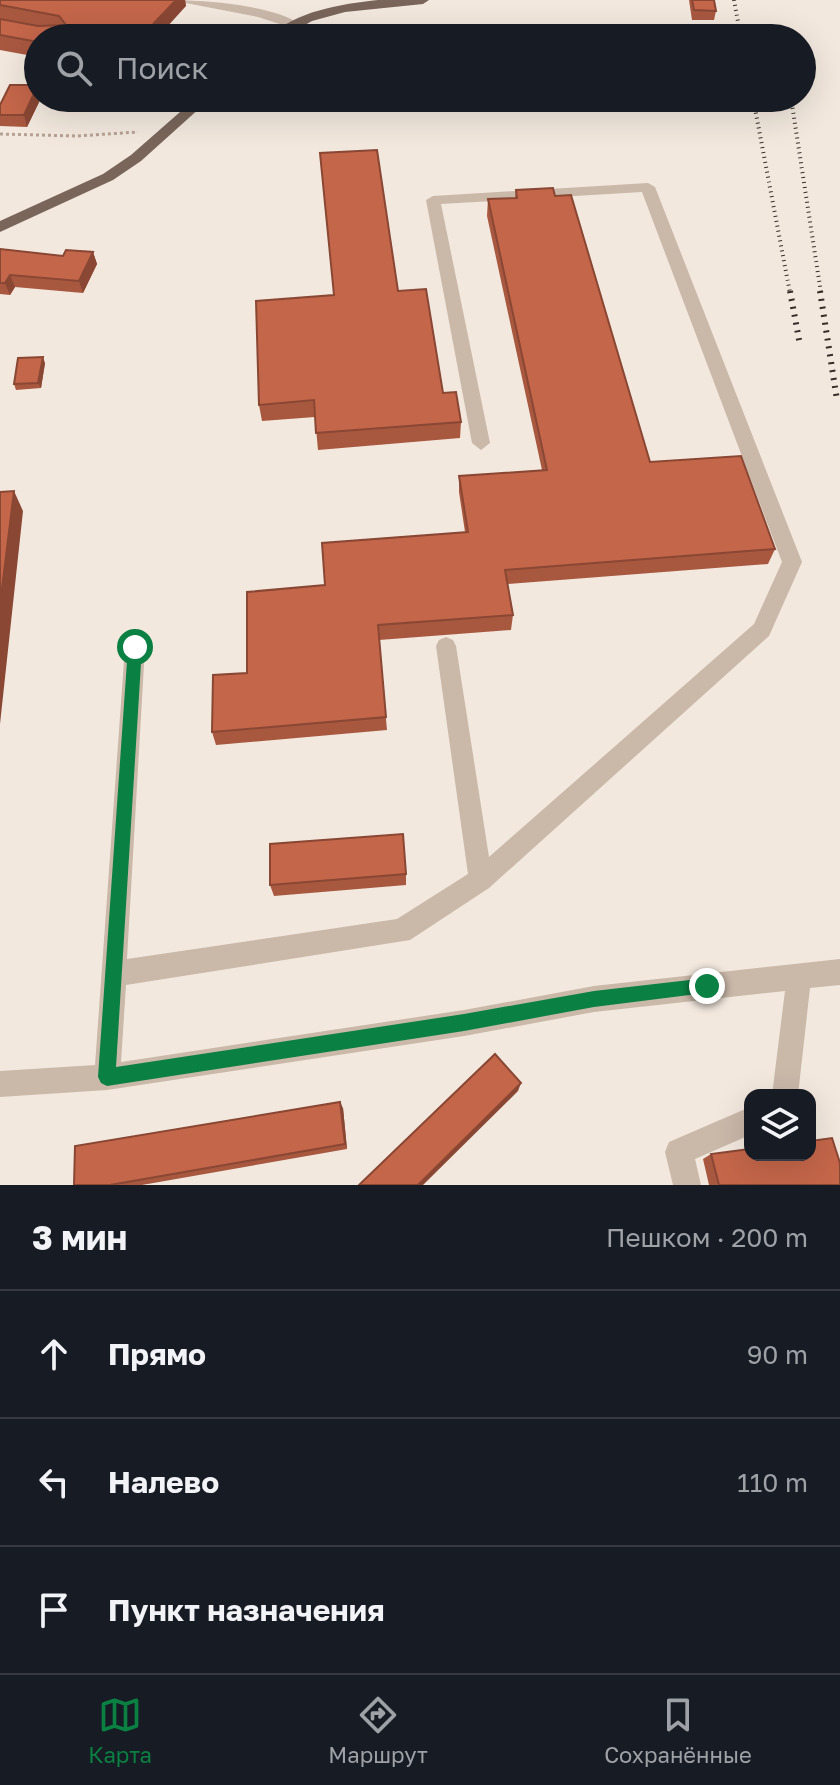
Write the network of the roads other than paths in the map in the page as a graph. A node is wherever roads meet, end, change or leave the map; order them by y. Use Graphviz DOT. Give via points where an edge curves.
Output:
graph roads {
  1 [pos="176,0"];
  2 [pos="265,0"];
  3 [pos="423,0"];
  4 [pos="253,13"];
  5 [pos="292,24"];
  6 [pos="297,24"];
  7 [pos="188,112"];
  8 [pos="0,227"];
  9 [pos="481,443"];
  10 [pos="446,646"];
  11 [pos="135,647"];
  12 [pos="481,880"];
  13 [pos="840,972"];
  14 [pos="114,974"];
  15 [pos="799,978"];
  16 [pos="107,1077"];
  17 [pos="0,1084"];
  18 [pos="786,1089"];
  19 [pos="744,1124"];
  20 [pos="687,1185"];
  1 -- 4 [label="street"];
  2 -- 4 [label="street"];
  3 -- 6 [label="main road" via="352,6"];
  4 -- 5 [label="street"];
  7 -- 8 [label="main road" via="108,177"];
  9 -- 12 [label="street" via="433,200 648,187 792,562 762,630"];
  10 -- 12 [label="street"];
  11 -- 14 [label="street"];
  12 -- 14 [label="street" via="401,931"];
  13 -- 15 [label="street"];
  14 -- 16 [label="street"];
  15 -- 16 [label="street" via="594,999"];
  15 -- 18 [label="street"];
  16 -- 17 [label="street"];
  19 -- 20 [label="street" via="679,1152"];
}
